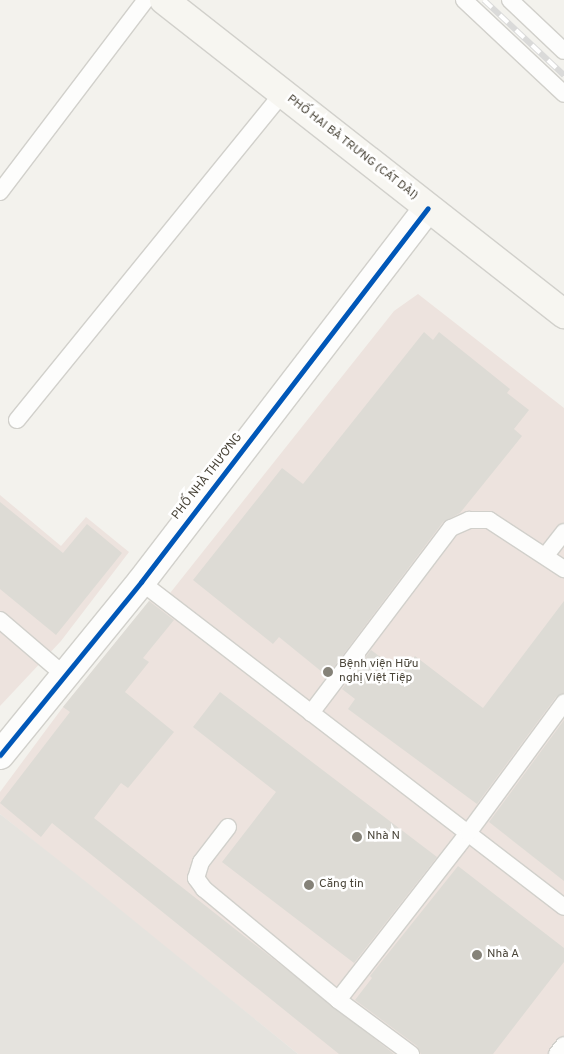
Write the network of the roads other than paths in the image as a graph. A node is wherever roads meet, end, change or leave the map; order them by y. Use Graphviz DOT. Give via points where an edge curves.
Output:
graph roads {
  1 [pos="146,0"];
  2 [pos="164,0"];
  3 [pos="464,0"];
  4 [pos="510,0"];
  5 [pos="564,51"];
  6 [pos="282,94"];
  7 [pos="564,94"];
  8 [pos="0,192"];
  9 [pos="428,208"];
  10 [pos="564,314"];
  11 [pos="17,420"];
  12 [pos="564,532"];
  13 [pos="546,555"];
  14 [pos="564,569"];
  15 [pos="140,582"];
  16 [pos="0,620"];
  17 [pos="63,674"];
  18 [pos="564,703"];
  19 [pos="311,713"];
  20 [pos="0,755"];
  21 [pos="228,827"];
  22 [pos="468,833"];
  23 [pos="564,907"];
  24 [pos="338,1000"];
  25 [pos="564,1045"];
  26 [pos="411,1054"];
  27 [pos="557,1054"];
  1 -- 8 [label="lane"];
  2 -- 6 [label="main road, PHỐ HAI BÀ TRƯNG (CÁT DÀI)"];
  3 -- 7 [label="lane"];
  4 -- 5 [label="lane"];
  6 -- 9 [label="main road, PHỐ HAI BÀ TRƯNG (CÁT DÀI)"];
  6 -- 11 [label="lane"];
  9 -- 10 [label="main road, PHỐ HAI BÀ TRƯNG (CÁT DÀI)"];
  9 -- 15 [label="street, PHỐ NHÀ THƯƠNG"];
  12 -- 13 [label="lane"];
  13 -- 14 [label="lane"];
  13 -- 19 [label="lane" via="489,520 469,520 452,528"];
  15 -- 17 [label="street, PHỐ NHÀ THƯƠNG"];
  15 -- 19 [label="lane"];
  16 -- 17 [label="lane"];
  17 -- 20 [label="street, PHỐ NHÀ THƯƠNG"];
  18 -- 22 [label="lane"];
  19 -- 22 [label="lane"];
  21 -- 24 [label="lane" via="201,862 196,878 204,889"];
  22 -- 23 [label="lane"];
  22 -- 24 [label="lane"];
  24 -- 26 [label="lane"];
  25 -- 27 [label="lane"];
}
